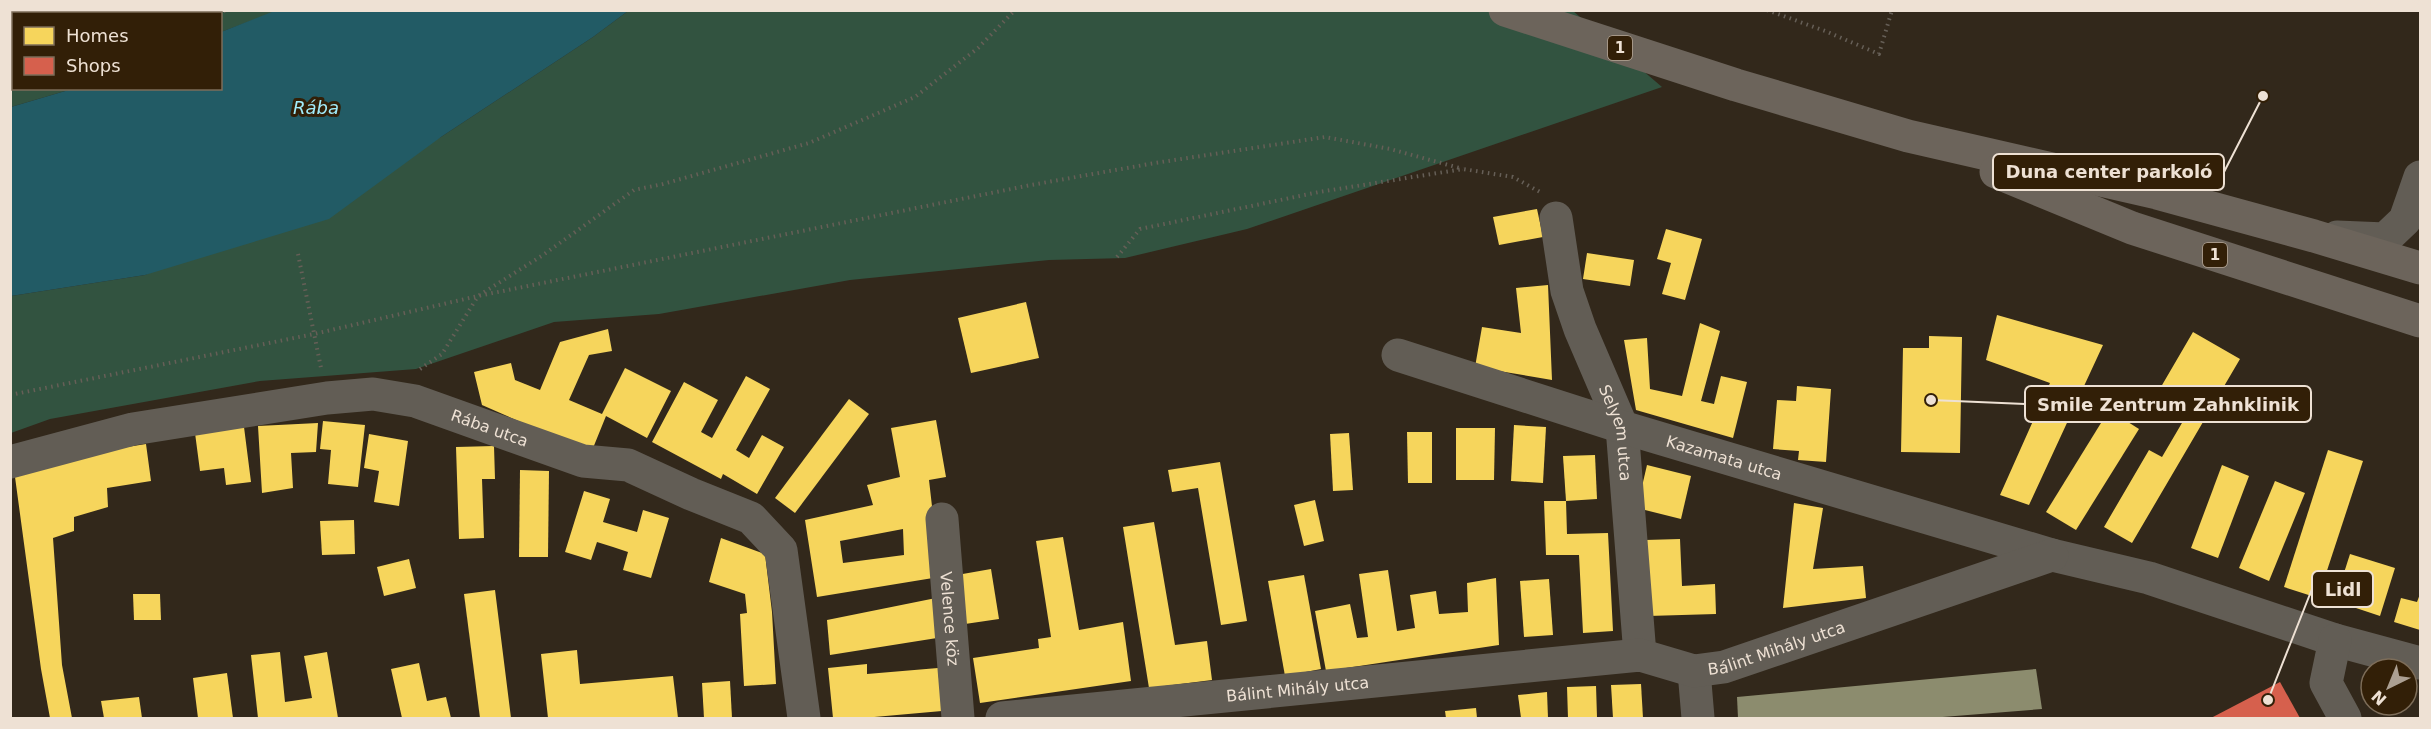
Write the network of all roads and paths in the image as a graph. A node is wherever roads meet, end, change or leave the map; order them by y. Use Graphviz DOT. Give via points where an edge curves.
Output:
graph roads {
  1 [pos="1015,10"];
  2 [pos="1505,10"];
  3 [pos="1767,10"];
  4 [pos="1892,10"];
  5 [pos="1908,136"];
  6 [pos="1463,169"];
  7 [pos="2421,177"];
  8 [pos="1556,218"];
  9 [pos="2314,236"];
  10 [pos="298,254"];
  11 [pos="1117,257"];
  12 [pos="2421,268"];
  13 [pos="478,296"];
  14 [pos="2421,321"];
  15 [pos="314,334"];
  16 [pos="1398,355"];
  17 [pos="373,394"];
  18 [pos="10,395"];
  19 [pos="1622,427"];
  20 [pos="10,462"];
  21 [pos="942,519"];
  22 [pos="2052,555"];
  23 [pos="2335,640"];
  24 [pos="1640,655"];
  25 [pos="2421,663"];
  26 [pos="1694,671"];
  27 [pos="804,718"];
  28 [pos="958,718"];
  29 [pos="1002,718"];
  30 [pos="1698,718"];
  31 [pos="2345,718"];
  1 -- 13 [label="path" via="978,48 915,97 809,143 634,190"];
  2 -- 5 [label="main road, 1"];
  3 -- 4 [label="path" via="1879,54"];
  5 -- 9 [label="main road, 1" via="2157,194"];
  5 -- 14 [label="main road, 1" via="2132,228"];
  6 -- 8 [label="path" via="1513,177 1539,191"];
  6 -- 11 [label="path" via="1318,192 1140,229"];
  6 -- 13 [label="path" via="1325,137 1031,185"];
  7 -- 9 [label="street" via="2405,220 2385,239"];
  8 -- 19 [label="street, Selyem utca" via="1567,291"];
  9 -- 12 [label="main road, 1"];
  10 -- 15 [label="path"];
  13 -- 15 [label="path"];
  13 -- 17 [label="path" via="442,354 412,375"];
  15 -- 18 [label="path"];
  16 -- 19 [label="street, Kazamata utca"];
  17 -- 20 [label="street, Rába utca" via="133,429"];
  17 -- 27 [label="street, Rába utca" via="415,401 583,461 628,465 751,518 781,550"];
  19 -- 22 [label="street, Kazamata utca"];
  19 -- 24 [label="street, Selyem utca"];
  21 -- 28 [label="street, Velence köz"];
  22 -- 23 [label="street" via="2150,578"];
  22 -- 26 [label="street, Bálint Mihály utca" via="1724,667"];
  23 -- 25 [label="street"];
  23 -- 31 [label="street" via="2326,683"];
  24 -- 26 [label="street, Bálint Mihály utca"];
  24 -- 29 [label="street, Bálint Mihály utca"];
  26 -- 30 [label="street"];
}
